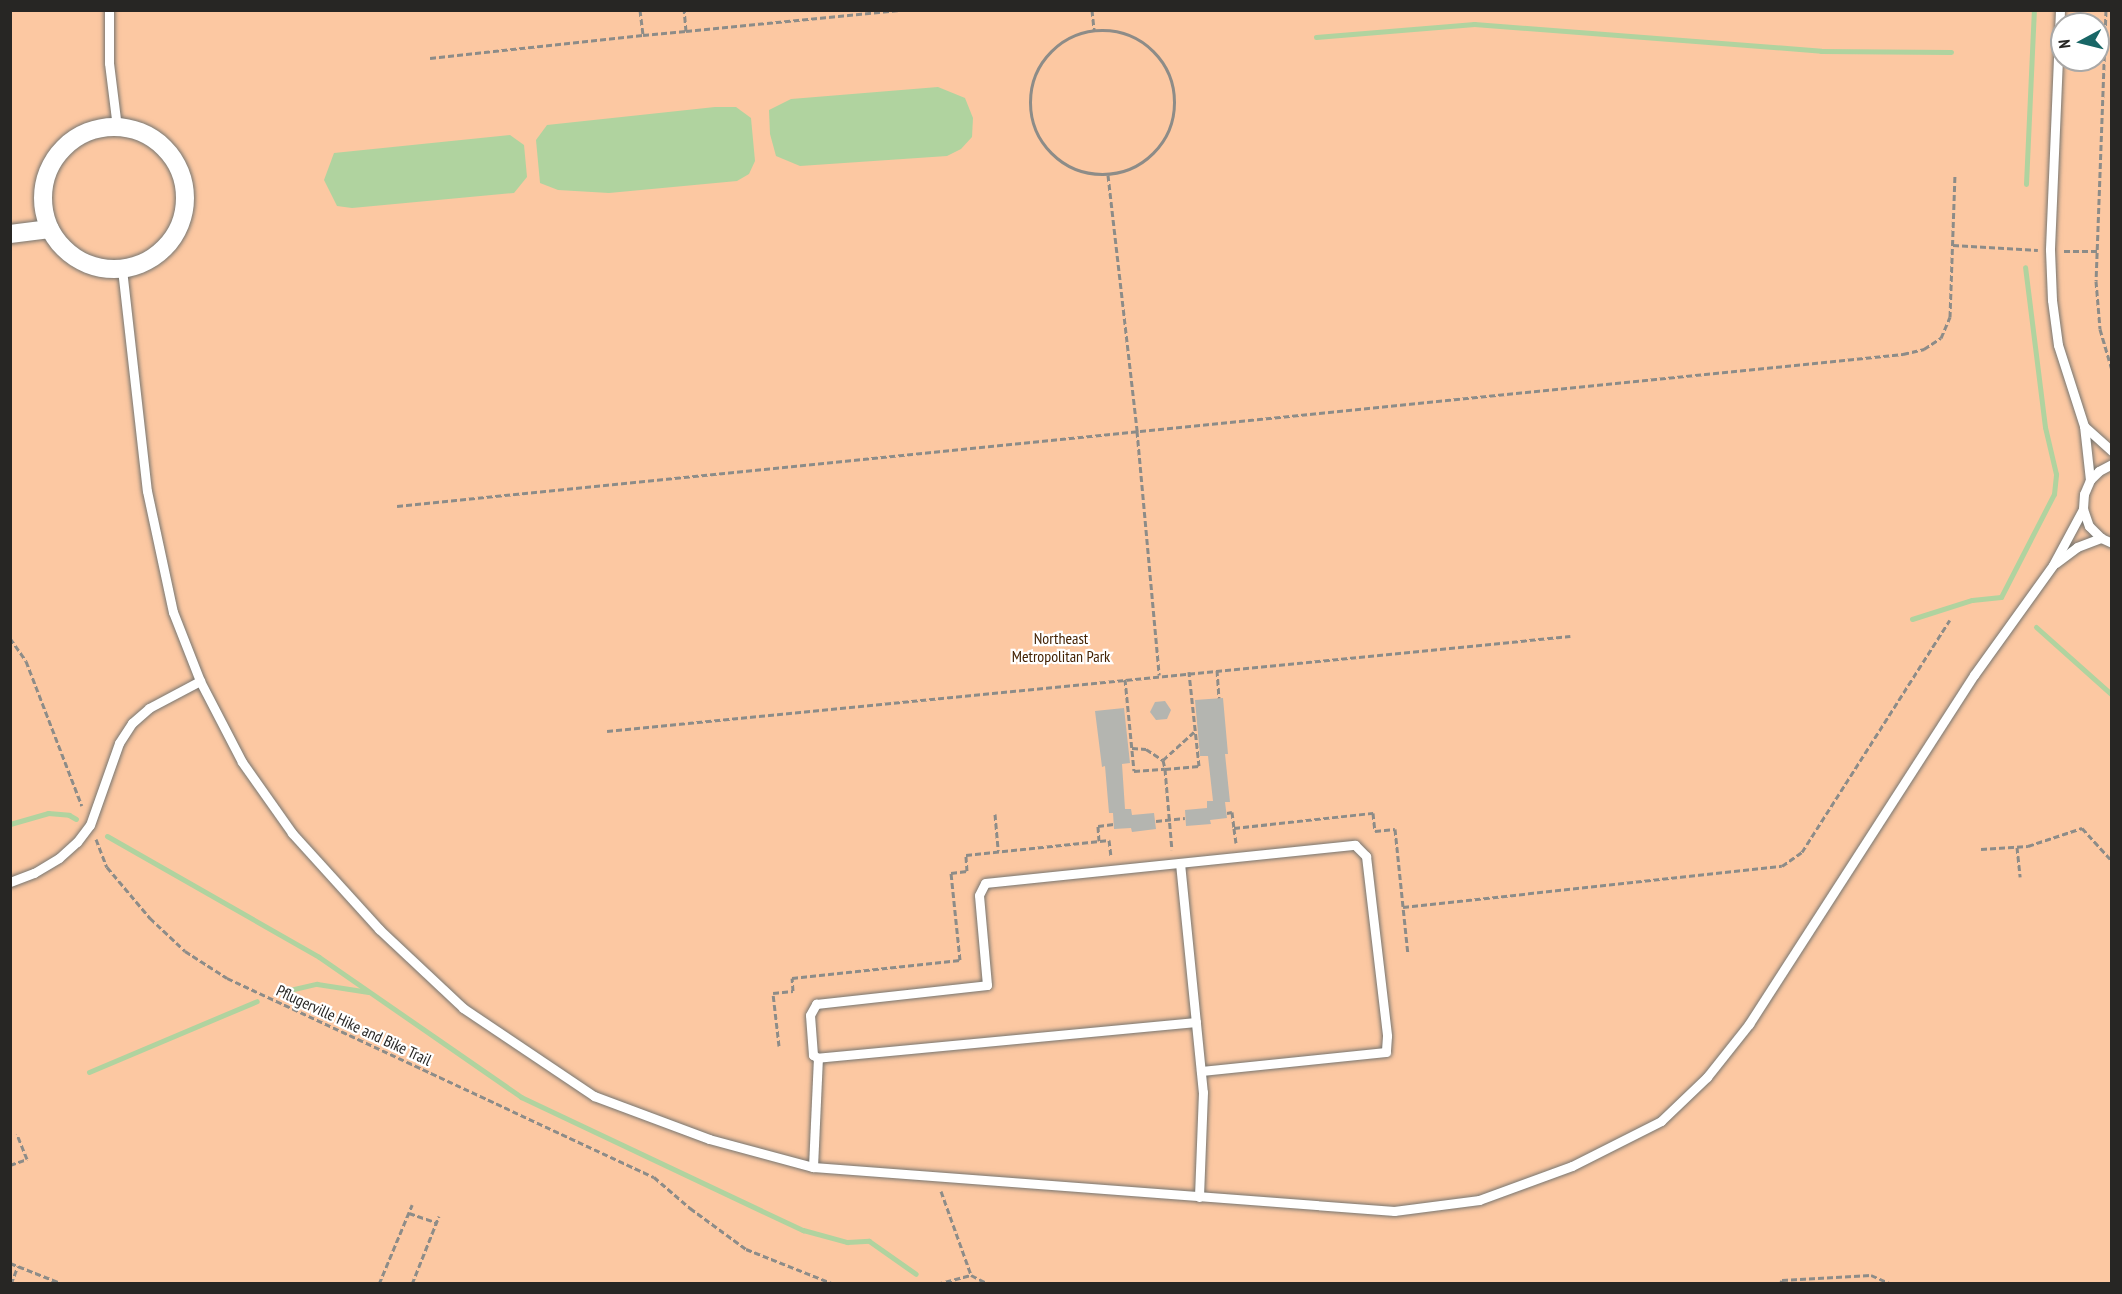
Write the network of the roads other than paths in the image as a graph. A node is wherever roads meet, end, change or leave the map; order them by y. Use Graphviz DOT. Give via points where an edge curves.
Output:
graph roads {
  1 [pos="109,10"];
  2 [pos="2060,10"];
  3 [pos="117,127"];
  4 [pos="50,229"];
  5 [pos="10,234"];
  6 [pos="122,269"];
  7 [pos="2084,426"];
  8 [pos="2112,451"];
  9 [pos="2112,464"];
  10 [pos="2090,480"];
  11 [pos="2083,509"];
  12 [pos="2101,538"];
  13 [pos="2112,543"];
  14 [pos="2053,565"];
  15 [pos="200,681"];
  16 [pos="1180,863"];
  17 [pos="10,882"];
  18 [pos="1196,1022"];
  19 [pos="818,1058"];
  20 [pos="1201,1071"];
  21 [pos="813,1167"];
  22 [pos="1199,1197"];
  1 -- 3 [label="lane" via="109,63"];
  2 -- 7 [label="lane" via="2050,250 2052,300 2058,345"];
  3 -- 4 [label="street" via="72,141 55,159 44,189 43,205"];
  3 -- 6 [label="street" via="140,132 160,144 175,162 184,184 185,208 178,230 164,249 145,263"];
  4 -- 5 [label="street"];
  4 -- 6 [label="street" via="62,247 80,261"];
  6 -- 15 [label="lane" via="147,491 173,612"];
  7 -- 8 [label="lane"];
  7 -- 10 [label="lane"];
  9 -- 10 [label="lane"];
  10 -- 11 [label="lane"];
  11 -- 12 [label="lane" via="2089,526"];
  11 -- 14 [label="lane"];
  12 -- 13 [label="lane"];
  12 -- 14 [label="lane"];
  14 -- 22 [label="lane" via="1974,675 1749,1024 1707,1077 1661,1120 1572,1166 1479,1200 1394,1211"];
  15 -- 17 [label="lane" via="149,708 132,723 119,743 90,825 77,842 34,873"];
  15 -- 21 [label="lane" via="242,762 292,833 379,929 463,1008 594,1096 708,1139"];
  16 -- 18 [label="lane"];
  16 -- 19 [label="lane" via="986,883 979,895 987,985 816,1004 810,1015 813,1055"];
  16 -- 20 [label="lane" via="1355,845 1366,856 1387,1036 1386,1052"];
  18 -- 19 [label="lane"];
  18 -- 20 [label="lane"];
  19 -- 21 [label="lane"];
  20 -- 22 [label="lane"];
  21 -- 22 [label="lane"];
}
